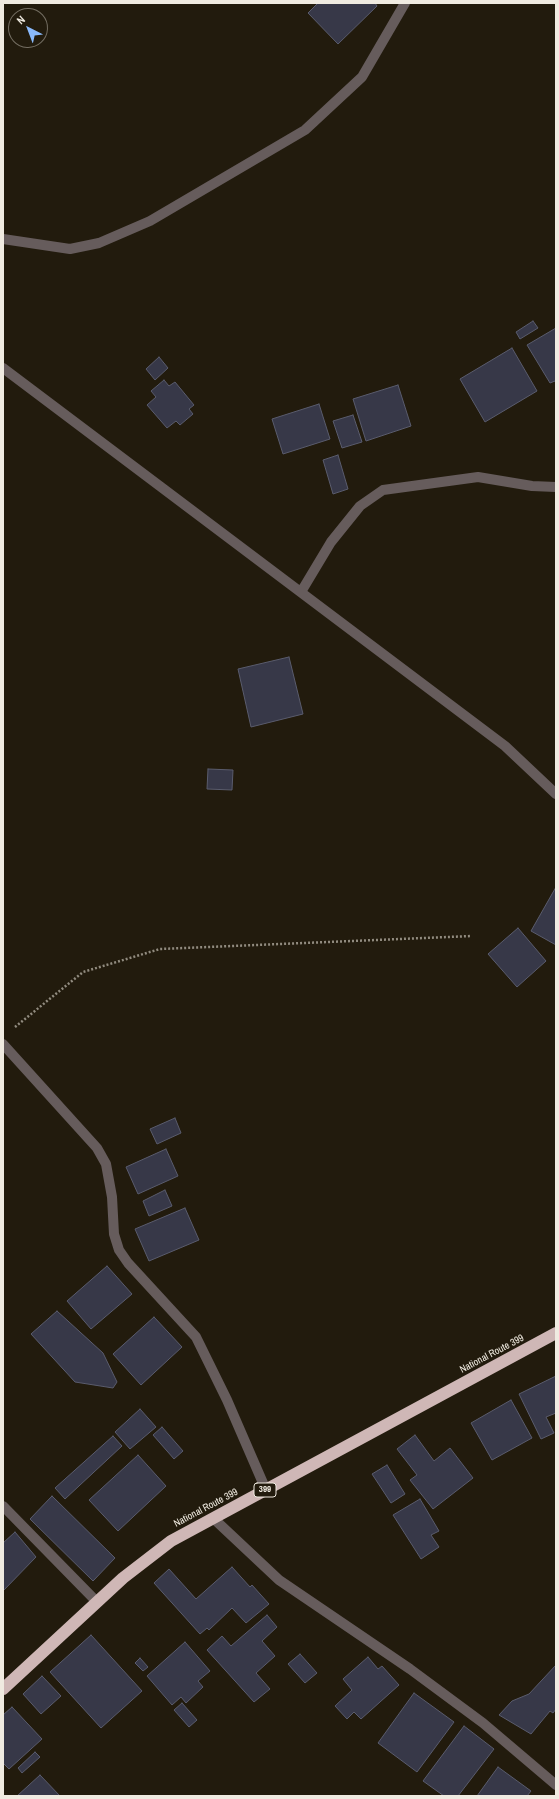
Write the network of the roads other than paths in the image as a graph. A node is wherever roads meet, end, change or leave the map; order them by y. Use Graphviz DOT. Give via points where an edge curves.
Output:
graph roads {
  1 [pos="405,3"];
  2 [pos="3,239"];
  3 [pos="3,368"];
  4 [pos="556,487"];
  5 [pos="300,592"];
  6 [pos="556,794"];
  7 [pos="3,1044"];
  8 [pos="556,1333"];
  9 [pos="266,1490"];
  10 [pos="3,1506"];
  11 [pos="213,1518"];
  12 [pos="97,1602"];
  13 [pos="3,1689"];
  14 [pos="556,1785"];
  1 -- 2 [label="street" via="362,77 305,130 157,217 99,243 70,249"];
  3 -- 5 [label="street"];
  4 -- 5 [label="street" via="532,486 478,477 383,490 360,506 330,542"];
  5 -- 6 [label="street" via="505,746"];
  7 -- 9 [label="street" via="97,1148 106,1164 112,1197 114,1234 119,1250 196,1337"];
  8 -- 9 [label="highway, National Route 399 / 399"];
  9 -- 11 [label="highway, National Route 399 / 399"];
  10 -- 12 [label="street"];
  11 -- 12 [label="highway, National Route 399 / 399" via="171,1541"];
  11 -- 14 [label="street" via="279,1580 483,1723"];
  12 -- 13 [label="highway, National Route 399 / 399"];
}
